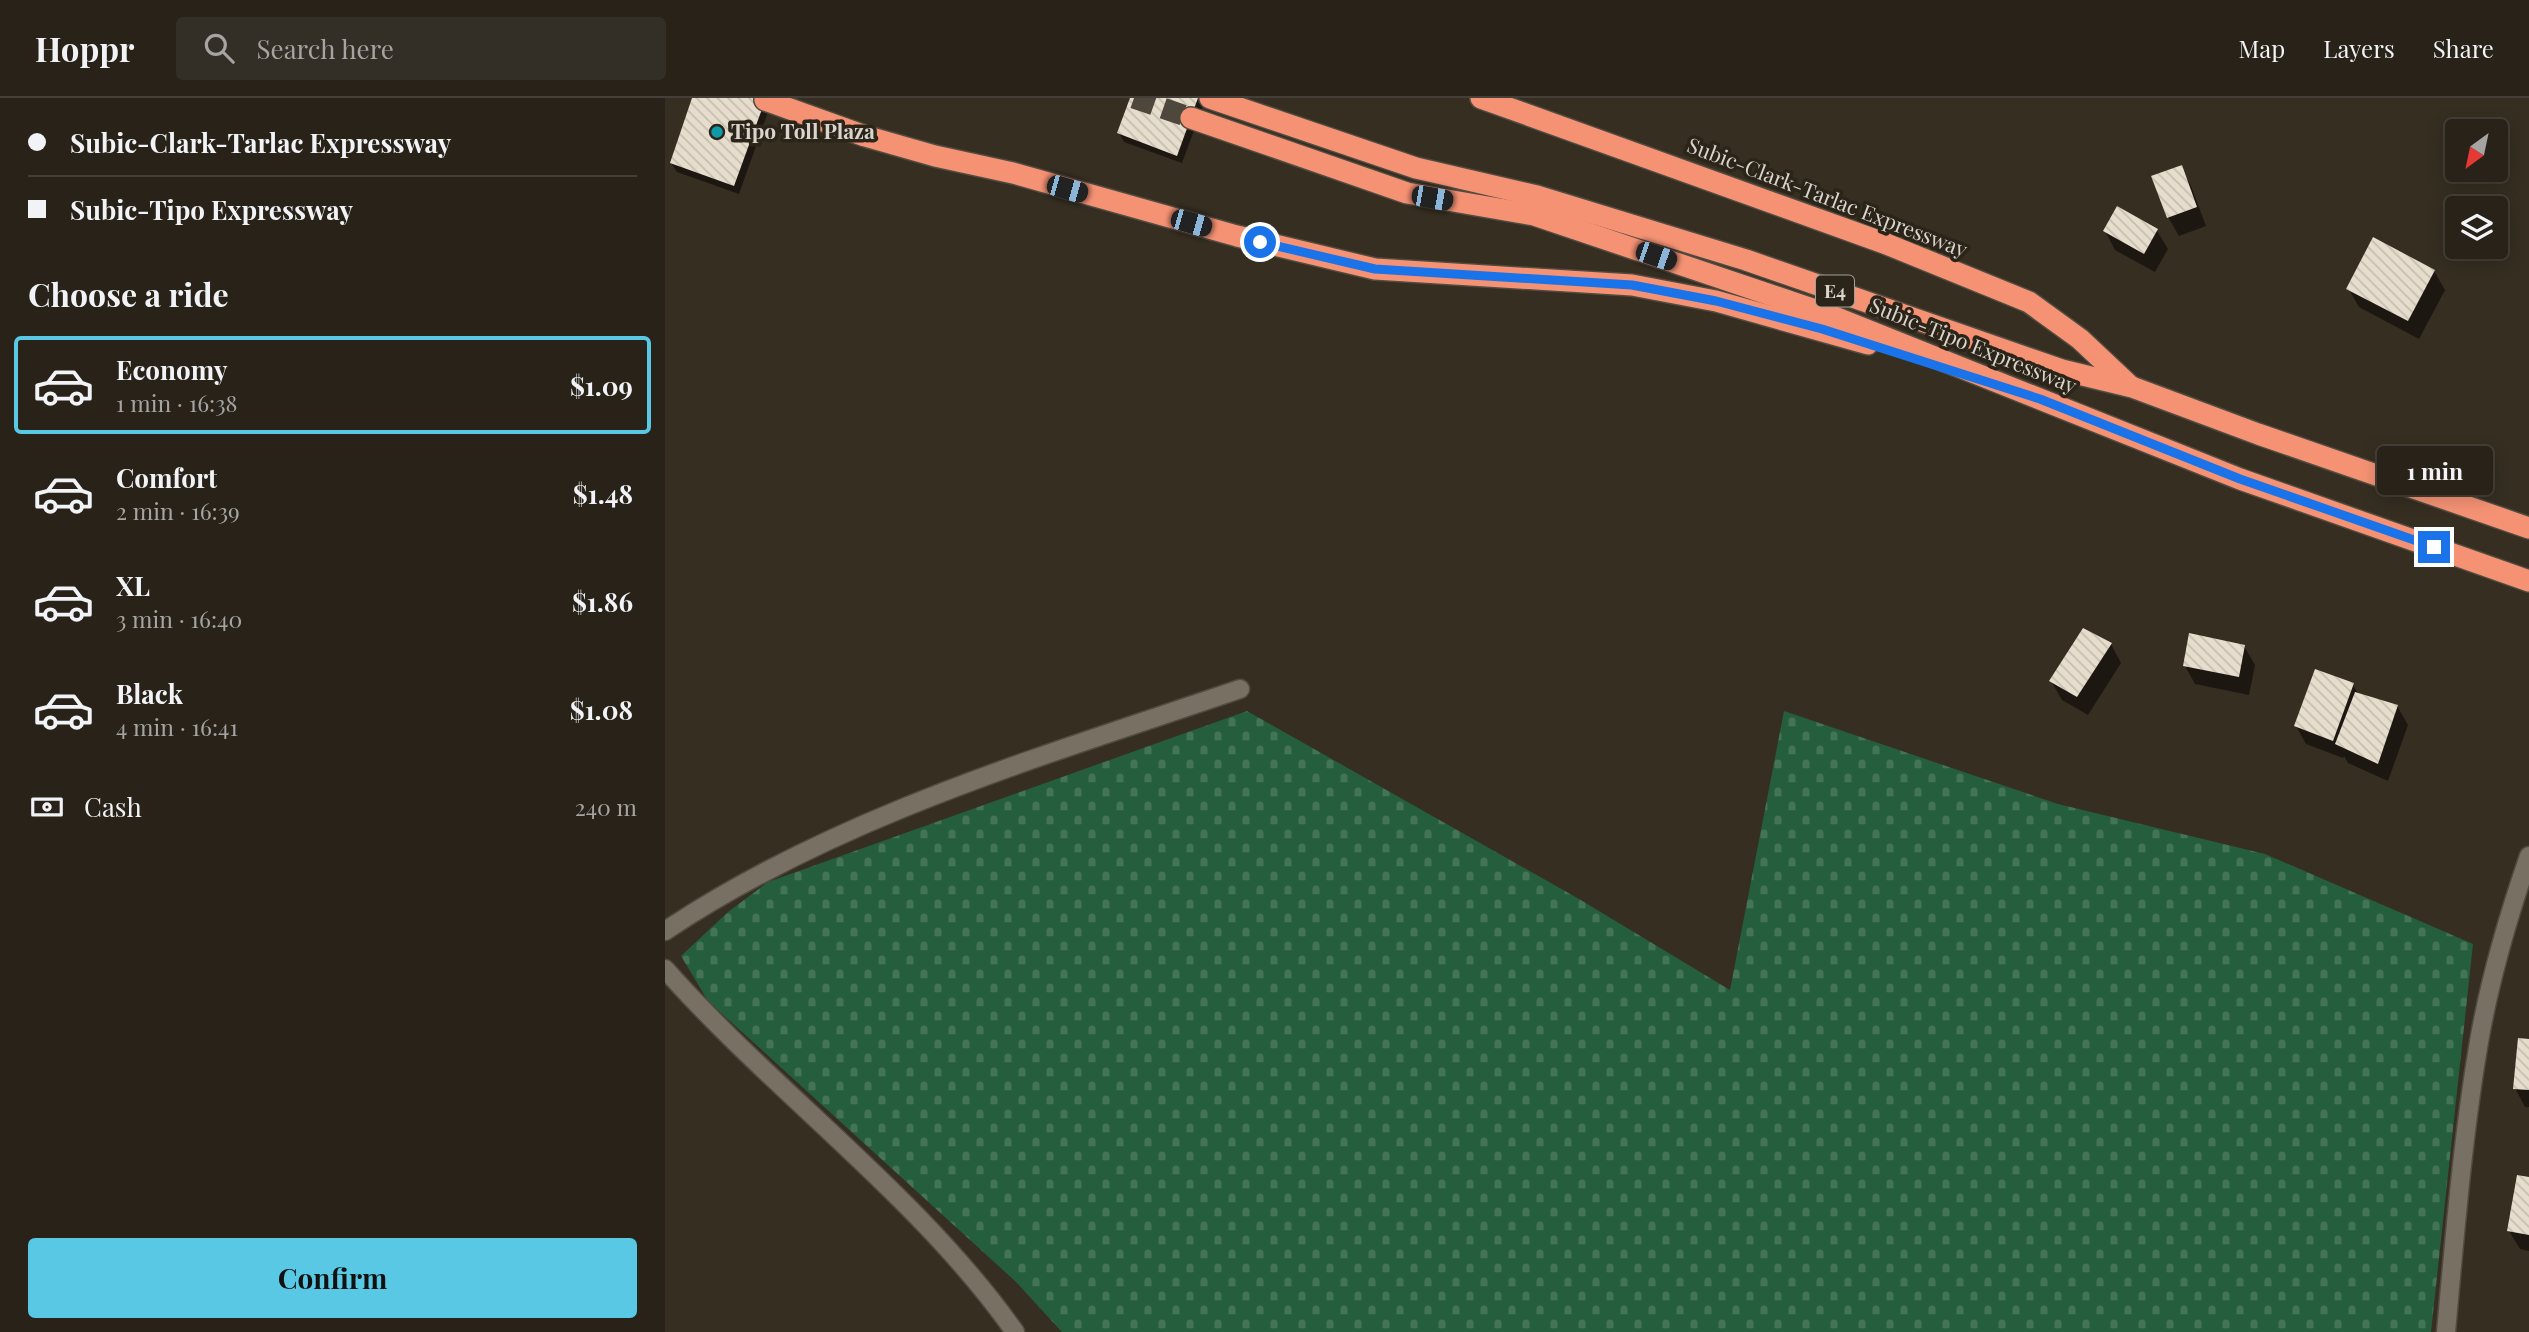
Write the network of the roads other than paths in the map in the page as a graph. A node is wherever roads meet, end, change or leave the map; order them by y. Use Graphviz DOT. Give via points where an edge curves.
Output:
graph roads {
  1 [pos="1210,98"];
  2 [pos="1481,98"];
  3 [pos="765,100"];
  4 [pos="1191,118"];
  5 [pos="2132,387"];
  6 [pos="2040,399"];
  7 [pos="2529,528"];
  8 [pos="2529,581"];
  9 [pos="1240,689"];
  10 [pos="2529,856"];
  11 [pos="665,931"];
  12 [pos="665,969"];
  13 [pos="1015,1332"];
  14 [pos="2446,1332"];
  1 -- 5 [label="highway, Subic-Tipo Expressway / E4" via="1416,168 1537,196 1747,260 2062,370"];
  2 -- 5 [label="highway, Subic-Clark-Tarlac Expressway / E4" via="1884,243 2029,302 2080,339"];
  3 -- 6 [label="highway, E4" via="865,136 1375,269 1632,285 1704,299 1822,329"];
  4 -- 6 [label="highway, Subic-Tipo Expressway / E4" via="1407,193 1547,219 1827,314"];
  5 -- 7 [label="highway, Subic-Tipo Expressway / E4"];
  6 -- 8 [label="highway, Subic-Tipo Expressway / E4" via="2240,479"];
  9 -- 11 [label="street" via="876,818 711,900"];
  10 -- 14 [label="street" via="2480,1034"];
  12 -- 13 [label="street" via="703,1013 907,1207 990,1296"];
}
